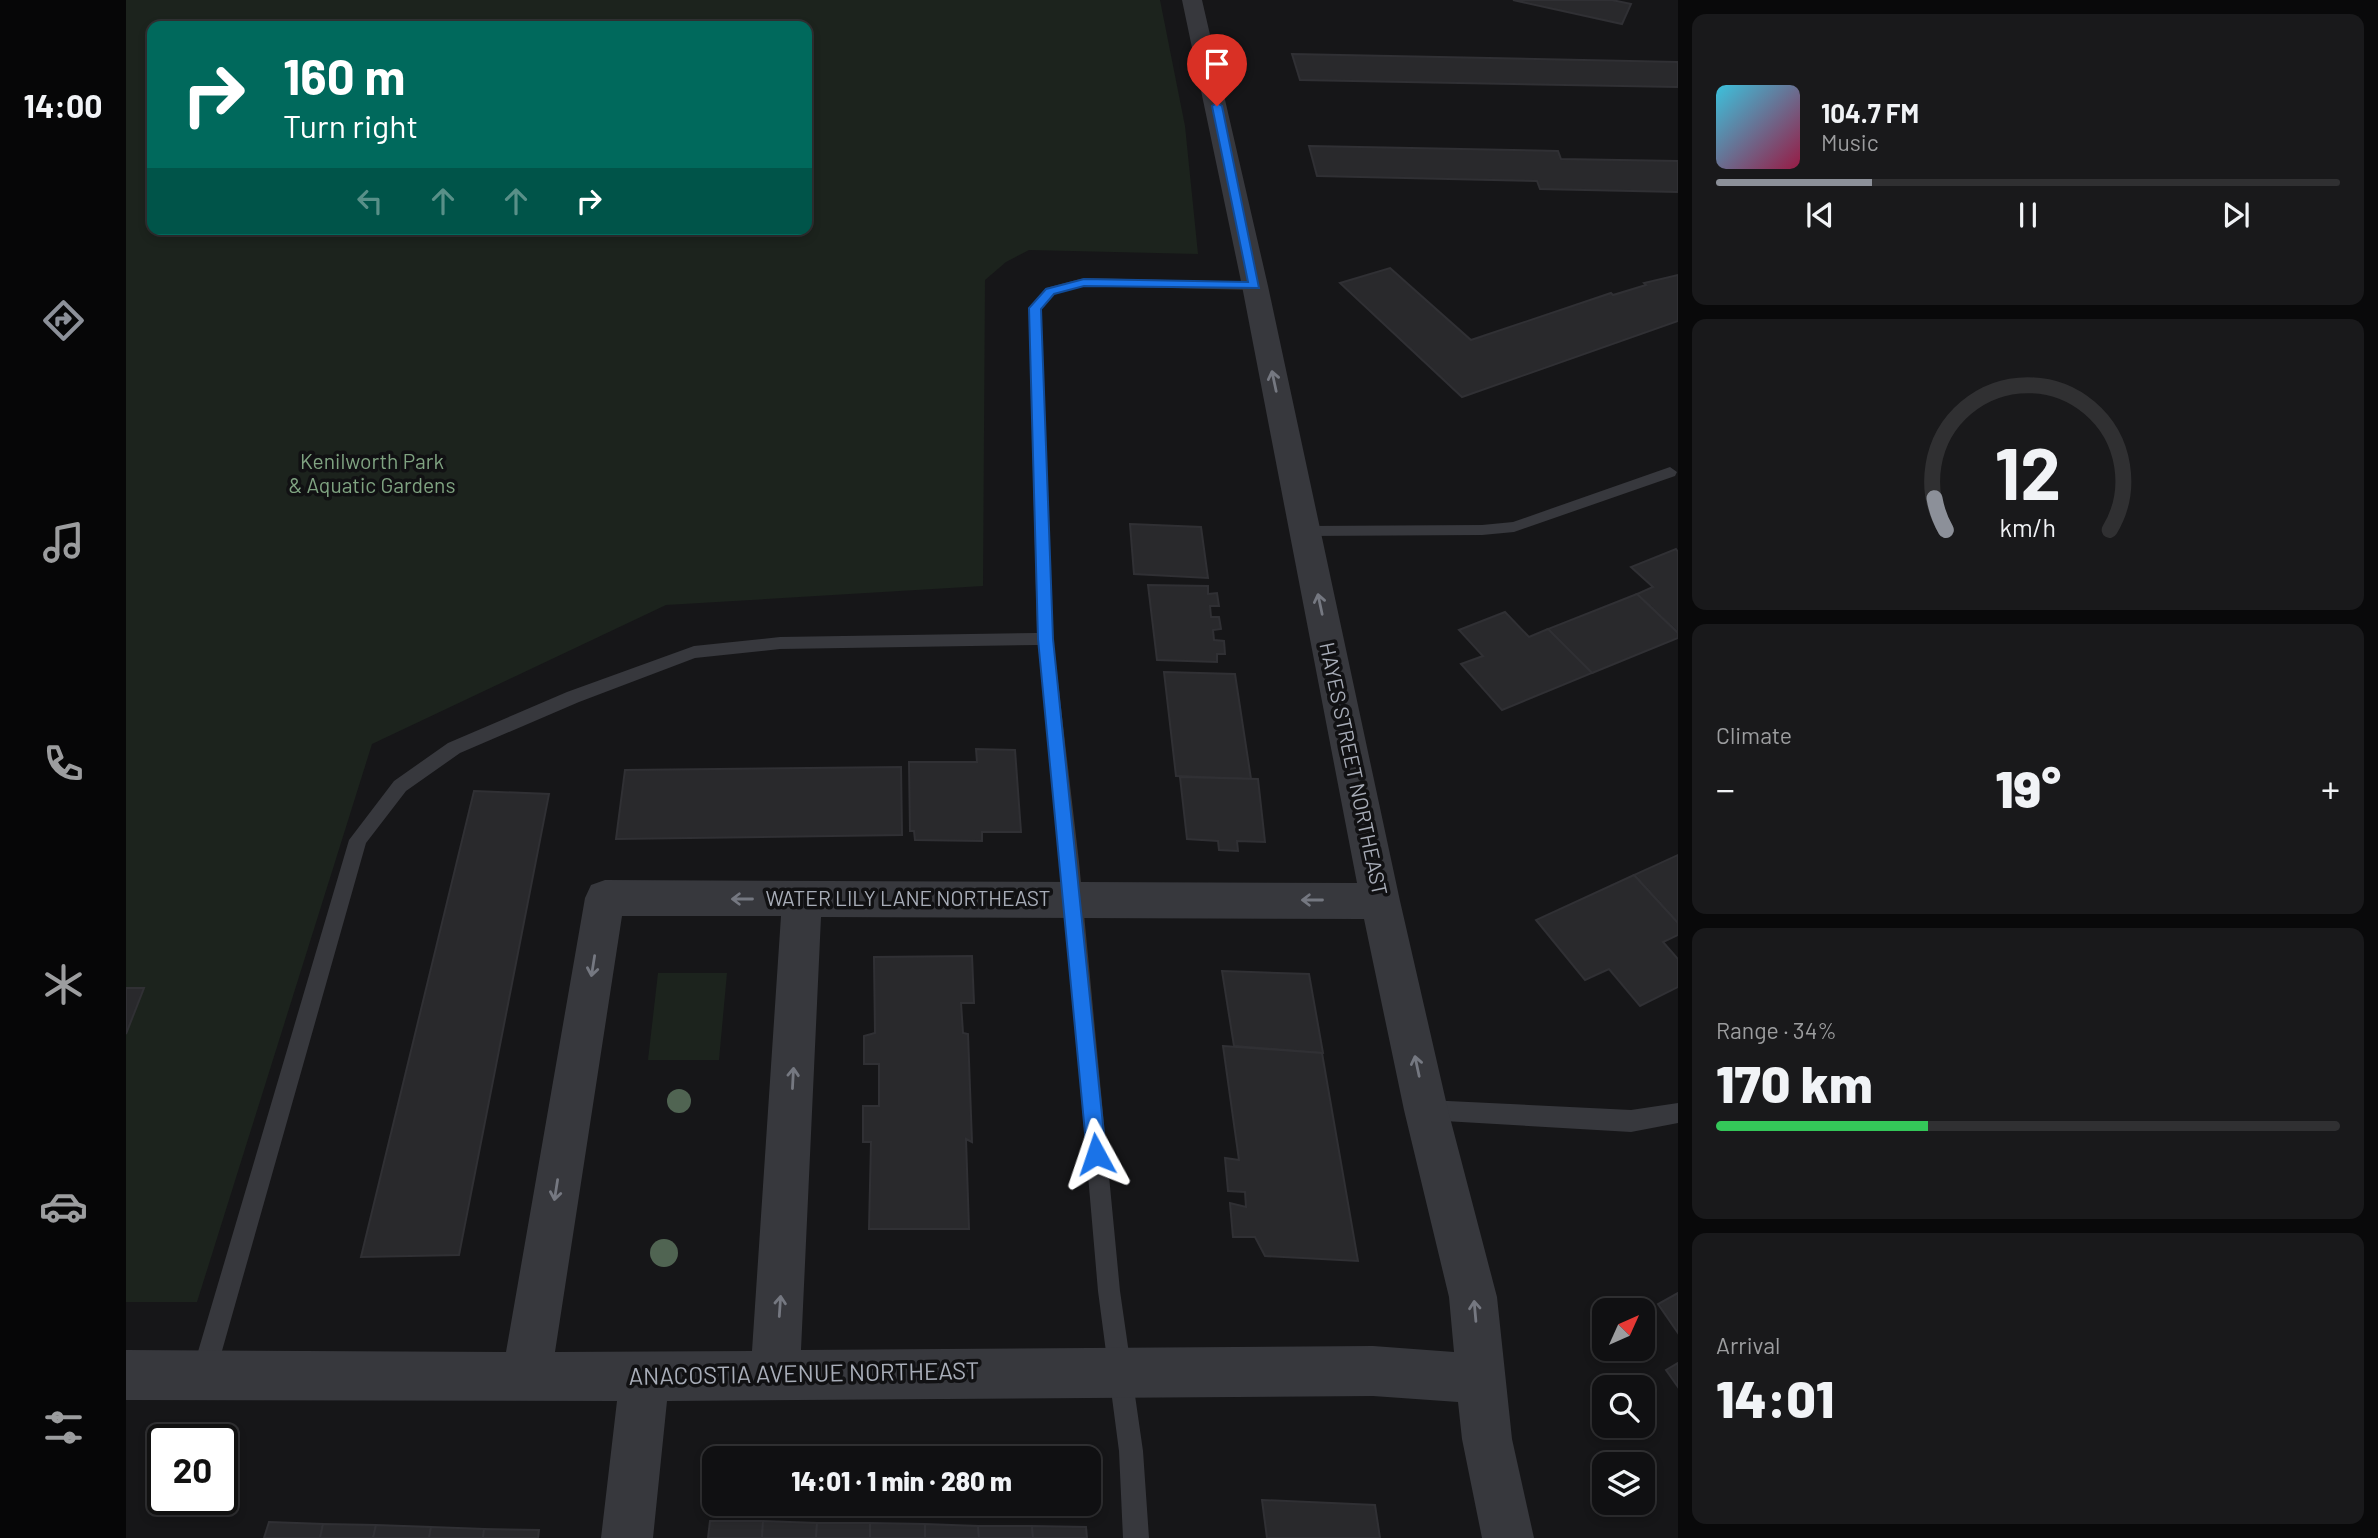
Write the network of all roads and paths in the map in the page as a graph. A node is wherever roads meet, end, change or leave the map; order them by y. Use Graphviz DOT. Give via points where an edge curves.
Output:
graph roads {
  1 [pos="1192,0"];
  2 [pos="1255,286"];
  3 [pos="1670,472"];
  4 [pos="1305,531"];
  5 [pos="1045,639"];
  6 [pos="802,900"];
  7 [pos="1073,900"];
  8 [pos="1380,901"];
  9 [pos="1426,1110"];
  10 [pos="1678,1113"];
  11 [pos="1119,1372"];
  12 [pos="775,1374"];
  13 [pos="126,1375"];
  14 [pos="203,1375"];
  15 [pos="645,1376"];
  16 [pos="526,1377"];
  17 [pos="1481,1379"];
  18 [pos="627,1538"];
  19 [pos="1136,1538"];
  20 [pos="1508,1538"];
  1 -- 2 [label="street, HAYES STREET NORTHEAST"];
  4 -- 2 [label="street, HAYES STREET NORTHEAST, one-way"];
  2 -- 5 [label="lane" via="1084,282 1050,291 1035,308"];
  3 -- 4 [label="lane" via="1514,527"];
  8 -- 4 [label="street, HAYES STREET NORTHEAST, one-way"];
  5 -- 7 [label="lane"];
  5 -- 14 [label="lane" via="780,643 694,652 454,748 400,786 358,840"];
  6 -- 7 [label="street, WATER LILY LANE NORTHEAST"];
  12 -- 6 [label="street, one-way"];
  6 -- 16 [label="street, WATER LILY LANE NORTHEAST, one-way" via="605,898"];
  8 -- 7 [label="street, WATER LILY LANE NORTHEAST, one-way"];
  7 -- 11 [label="lane"];
  9 -- 8 [label="street, HAYES STREET NORTHEAST, one-way"];
  9 -- 10 [label="lane" via="1631,1121"];
  17 -- 9 [label="street, HAYES STREET NORTHEAST, one-way" via="1474,1297"];
  11 -- 12 [label="street, ANACOSTIA AVENUE NORTHEAST"];
  11 -- 17 [label="street, ANACOSTIA AVENUE NORTHEAST" via="1373,1371"];
  11 -- 19 [label="lane" via="1131,1451"];
  12 -- 15 [label="street, ANACOSTIA AVENUE NORTHEAST"];
  13 -- 14 [label="street, ANACOSTIA AVENUE NORTHEAST"];
  14 -- 16 [label="street, ANACOSTIA AVENUE NORTHEAST"];
  15 -- 16 [label="street, ANACOSTIA AVENUE NORTHEAST"];
  15 -- 18 [label="street"];
  17 -- 20 [label="street, HAYES STREET NORTHEAST" via="1487,1439"];
}
